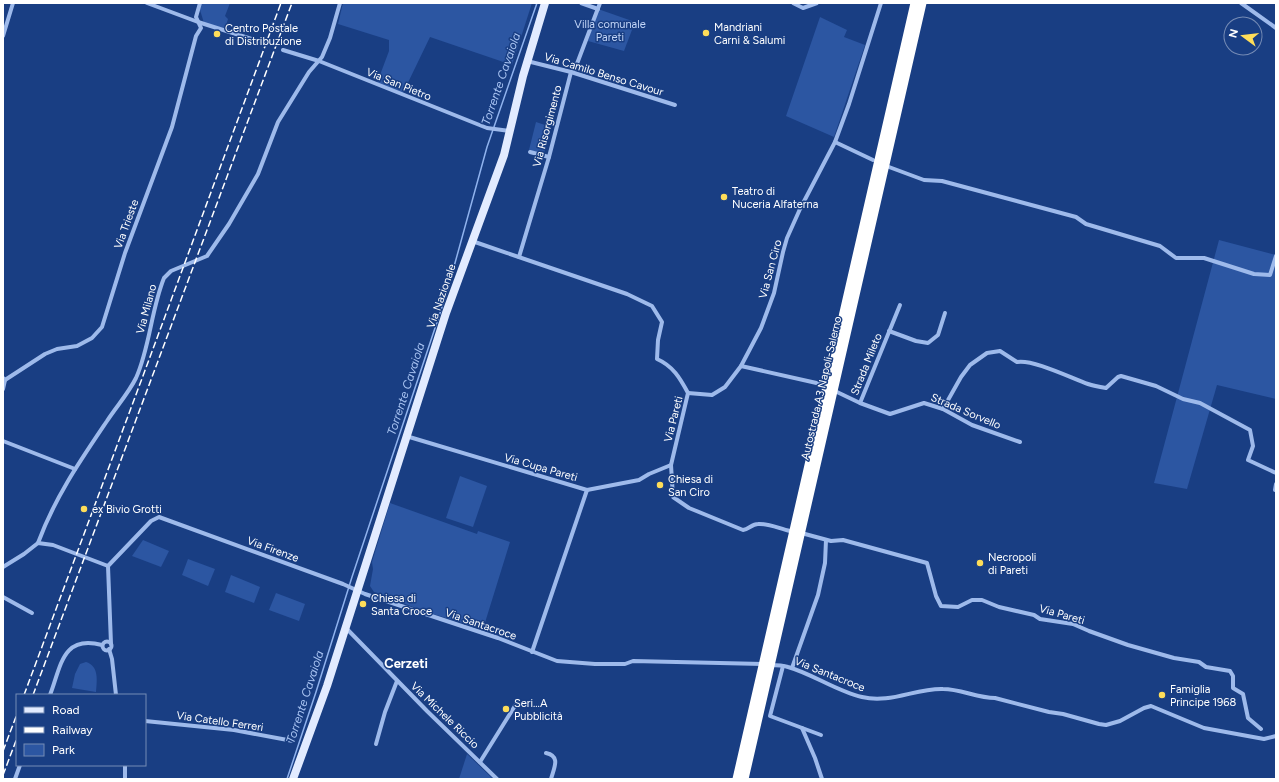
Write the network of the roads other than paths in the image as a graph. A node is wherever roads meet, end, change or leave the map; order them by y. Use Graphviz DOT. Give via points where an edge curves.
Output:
graph roads {
  1 [pos="13,3"];
  2 [pos="147,3"];
  3 [pos="200,3"];
  4 [pos="340,3"];
  5 [pos="545,3"];
  6 [pos="581,3"];
  7 [pos="600,3"];
  8 [pos="793,3"];
  9 [pos="817,3"];
  10 [pos="881,3"];
  11 [pos="915,3"];
  12 [pos="922,3"];
  13 [pos="1241,3"];
  14 [pos="598,9"];
  15 [pos="198,22"];
  16 [pos="1276,28"];
  17 [pos="3,36"];
  18 [pos="261,42"];
  19 [pos="283,50"];
  20 [pos="319,61"];
  21 [pos="527,61"];
  22 [pos="571,72"];
  23 [pos="676,105"];
  24 [pos="506,130"];
  25 [pos="834,142"];
  26 [pos="530,152"];
  27 [pos="549,157"];
  28 [pos="873,160"];
  29 [pos="889,167"];
  30 [pos="472,241"];
  31 [pos="519,256"];
  32 [pos="1276,256"];
  33 [pos="900,305"];
  34 [pos="945,313"];
  35 [pos="890,331"];
  36 [pos="741,366"];
  37 [pos="4,379"];
  38 [pos="821,384"];
  39 [pos="3,389"];
  40 [pos="838,392"];
  41 [pos="688,393"];
  42 [pos="860,403"];
  43 [pos="943,409"];
  44 [pos="406,436"];
  45 [pos="3,441"];
  46 [pos="1020,442"];
  47 [pos="671,465"];
  48 [pos="74,469"];
  49 [pos="1276,473"];
  50 [pos="1276,484"];
  51 [pos="587,490"];
  52 [pos="1275,490"];
  53 [pos="790,531"];
  54 [pos="806,534"];
  55 [pos="826,540"];
  56 [pos="38,543"];
  57 [pos="108,566"];
  58 [pos="3,567"];
  59 [pos="355,592"];
  60 [pos="3,597"];
  61 [pos="32,613"];
  62 [pos="110,627"];
  63 [pos="346,627"];
  64 [pos="106,641"];
  65 [pos="111,644"];
  66 [pos="102,645"];
  67 [pos="109,649"];
  68 [pos="532,652"];
  69 [pos="783,666"];
  70 [pos="792,668"];
  71 [pos="397,680"];
  72 [pos="50,694"];
  73 [pos="116,694"];
  74 [pos="518,701"];
  75 [pos="146,721"];
  76 [pos="802,728"];
  77 [pos="1261,729"];
  78 [pos="821,735"];
  79 [pos="1276,736"];
  80 [pos="293,741"];
  81 [pos="376,744"];
  82 [pos="546,753"];
  83 [pos="480,762"];
  84 [pos="20,766"];
  85 [pos="125,766"];
  86 [pos="15,779"];
  87 [pos="125,779"];
  88 [pos="293,779"];
  89 [pos="497,779"];
  90 [pos="551,779"];
  91 [pos="737,779"];
  92 [pos="744,779"];
  93 [pos="822,779"];
  1 -- 17 [label="street"];
  2 -- 15 [label="street"];
  3 -- 15 [label="street, Via Trieste" via="196,17"];
  4 -- 20 [label="street, Via Milano" via="330,38"];
  5 -- 21 [label="main road, Via Nazionale"];
  6 -- 14 [label="street"];
  7 -- 14 [label="street, Via Risorgimento"];
  8 -- 9 [label="street" via="803,8"];
  10 -- 25 [label="street, Via San Ciro" via="849,104"];
  11 -- 91 [label="highway, Autostrada A3 Napoli-Salerno"];
  12 -- 92 [label="highway, Autostrada A3 Napoli-Salerno"];
  13 -- 16 [label="street"];
  14 -- 22 [label="street, Via Risorgimento" via="575,69"];
  15 -- 18 [label="street"];
  15 -- 37 [label="street, Via Trieste" via="201,28 196,36 172,127 125,253 102,327 92,338 77,346 45,354"];
  19 -- 20 [label="street, Via San Pietro"];
  20 -- 24 [label="street, Via San Pietro" via="487,128"];
  20 -- 48 [label="street, Via Milano" via="309,72 282,115 258,174 207,256 171,271 164,278 136,378"];
  21 -- 22 [label="street, Via Camilo Benso Cavour"];
  21 -- 24 [label="main road, Via Nazionale"];
  22 -- 23 [label="street, Via Camilo Benso Cavour"];
  22 -- 27 [label="street, Via Risorgimento"];
  24 -- 30 [label="main road, Via Nazionale" via="502,160"];
  25 -- 28 [label="street"];
  25 -- 36 [label="street, Via San Ciro" via="787,238 774,293"];
  26 -- 27 [label="street"];
  27 -- 31 [label="street, Via Risorgimento"];
  29 -- 32 [label="street" via="924,180 942,181 1076,217 1088,224 1160,246 1176,258 1204,258 1254,274 1270,275"];
  30 -- 31 [label="street, Via Pareti"];
  30 -- 44 [label="main road, Via Nazionale"];
  31 -- 41 [label="street, Via Pareti" via="627,294 652,306 662,322 657,359 666,363 679,376"];
  33 -- 35 [label="street, Strada Mileto"];
  34 -- 35 [label="street, Strada Mileto" via="938,335 928,343"];
  35 -- 42 [label="street, Strada Mileto"];
  36 -- 38 [label="street"];
  36 -- 41 [label="street, Via San Ciro" via="725,387 712,395"];
  37 -- 39 [label="street"];
  40 -- 42 [label="street, Strada Sorvello"];
  41 -- 47 [label="street, Via Pareti"];
  42 -- 43 [label="street, Strada Sorvello" via="890,414 924,402"];
  43 -- 46 [label="street, Strada Sorvello" via="972,425"];
  43 -- 49 [label="street" via="970,365 987,353 1000,351 1017,362 1023,361 1090,385 1106,388 1121,376 1200,403 1250,430 1253,446 1248,460"];
  44 -- 51 [label="street, Via Cupa Pareti"];
  44 -- 59 [label="main road, Via Nazionale"];
  45 -- 48 [label="street"];
  47 -- 51 [label="street, Via Cupa Pareti" via="639,480"];
  47 -- 53 [label="street, Via Pareti" via="673,497 689,508 743,530 759,524"];
  48 -- 56 [label="street, Via Milano" via="61,491"];
  50 -- 52 [label="street"];
  51 -- 68 [label="street"];
  54 -- 55 [label="street, Via Pareti"];
  55 -- 70 [label="street" via="825,563 818,595"];
  55 -- 77 [label="street, Via Pareti" via="843,540 927,563 941,606 958,607 972,600 982,600 1040,619 1073,624 1128,645 1199,662 1206,667 1230,671 1233,676 1233,688 1243,694 1248,718"];
  56 -- 57 [label="street" via="53,545"];
  56 -- 58 [label="street"];
  57 -- 59 [label="street, Via Firenze" via="151,521 159,517 343,584"];
  57 -- 62 [label="street"];
  59 -- 63 [label="main road, Via Nazionale"];
  59 -- 68 [label="street, Via Santacroce" via="498,638"];
  60 -- 61 [label="street"];
  62 -- 64 [label="street"];
  62 -- 65 [label="street"];
  63 -- 71 [label="street, Via Michele Riccio"];
  63 -- 88 [label="main road, Via Nazionale"];
  64 -- 65 [label="street"];
  64 -- 66 [label="street"];
  65 -- 67 [label="street"];
  66 -- 67 [label="street" via="104,649"];
  66 -- 72 [label="street" via="78,644 66,653"];
  67 -- 73 [label="street"];
  68 -- 69 [label="street, Via Santacroce" via="558,662 752,663"];
  69 -- 70 [label="street, Via Santacroce"];
  69 -- 76 [label="street" via="770,716"];
  70 -- 79 [label="street, Via Santacroce" via="862,698 890,699 935,689 956,690 1106,725 1151,706 1204,728 1264,739"];
  71 -- 81 [label="street, Via Michele Riccio"];
  71 -- 83 [label="street, Via Michele Riccio"];
  74 -- 83 [label="street, Via Michele Riccio"];
  75 -- 80 [label="street, Via Catello Ferreri" via="234,730"];
  76 -- 78 [label="street"];
  76 -- 93 [label="street"];
  82 -- 90 [label="street" via="552,754 555,758"];
  83 -- 89 [label="street, Via Michele Riccio"];
  84 -- 86 [label="street"];
  85 -- 87 [label="street"];
}
